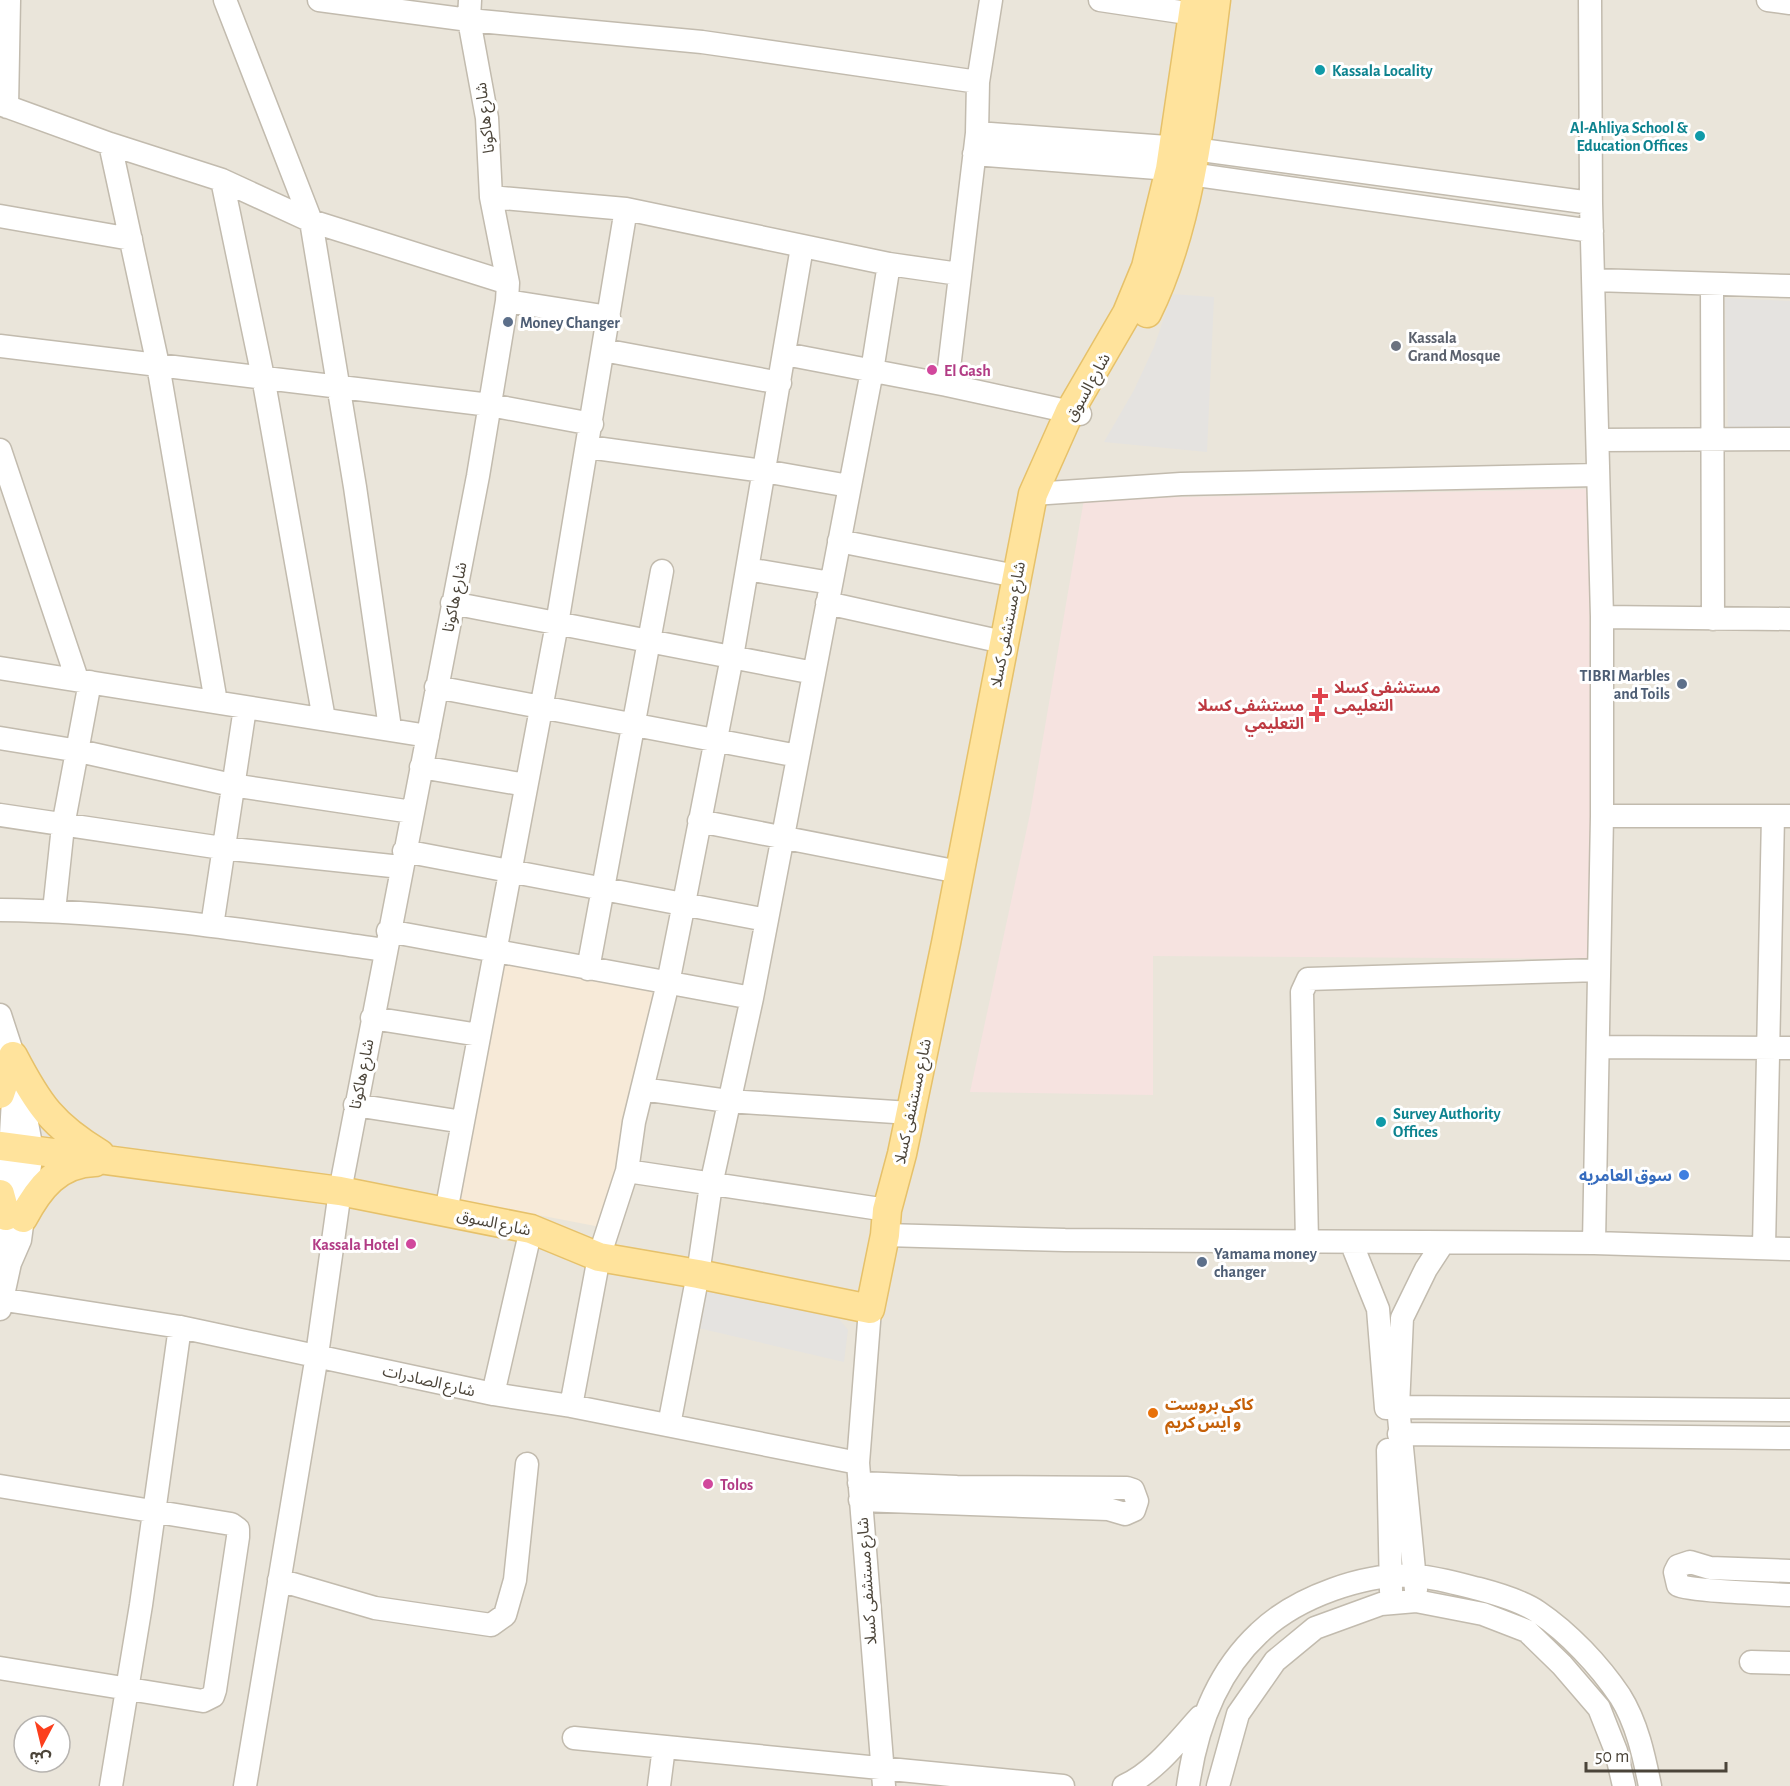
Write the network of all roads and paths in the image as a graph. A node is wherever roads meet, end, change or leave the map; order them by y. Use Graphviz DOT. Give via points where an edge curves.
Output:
graph roads {
  1 [pos="9,0"];
  2 [pos="225,0"];
  3 [pos="319,0"];
  4 [pos="991,0"];
  5 [pos="1100,0"];
  6 [pos="1590,0"];
  7 [pos="1205,4"];
  8 [pos="470,10"];
  9 [pos="978,82"];
  10 [pos="4,106"];
  11 [pos="975,143"];
  12 [pos="110,144"];
  13 [pos="1252,156"];
  14 [pos="1182,159"];
  15 [pos="1316,165"];
  16 [pos="1377,174"];
  17 [pos="222,180"];
  18 [pos="1248,182"];
  19 [pos="1438,182"];
  20 [pos="1310,190"];
  21 [pos="491,197"];
  22 [pos="1372,199"];
  23 [pos="1591,203"];
  24 [pos="1434,207"];
  25 [pos="626,209"];
  26 [pos="0,216"];
  27 [pos="311,221"];
  28 [pos="1592,231"];
  29 [pos="131,239"];
  30 [pos="802,247"];
  31 [pos="889,264"];
  32 [pos="959,274"];
  33 [pos="1594,280"];
  34 [pos="1712,285"];
  35 [pos="1790,286"];
  36 [pos="508,292"];
  37 [pos="609,317"];
  38 [pos="0,346"];
  39 [pos="603,350"];
  40 [pos="785,354"];
  41 [pos="158,365"];
  42 [pos="872,371"];
  43 [pos="263,377"];
  44 [pos="780,383"];
  45 [pos="947,385"];
  46 [pos="339,386"];
  47 [pos="490,405"];
  48 [pos="1072,418"];
  49 [pos="592,424"];
  50 [pos="1713,438"];
  51 [pos="1790,439"];
  52 [pos="1599,440"];
  53 [pos="588,447"];
  54 [pos="0,450"];
  55 [pos="764,471"];
  56 [pos="1598,475"];
  57 [pos="849,486"];
  58 [pos="1033,494"];
  59 [pos="839,541"];
  60 [pos="747,569"];
  61 [pos="662,571"];
  62 [pos="1016,576"];
  63 [pos="829,593"];
  64 [pos="452,603"];
  65 [pos="1602,617"];
  66 [pos="1713,619"];
  67 [pos="1790,619"];
  68 [pos="557,624"];
  69 [pos="649,641"];
  70 [pos="1003,642"];
  71 [pos="732,657"];
  72 [pos="0,668"];
  73 [pos="813,673"];
  74 [pos="84,681"];
  75 [pos="436,687"];
  76 [pos="216,702"];
  77 [pos="541,707"];
  78 [pos="244,708"];
  79 [pos="324,719"];
  80 [pos="634,724"];
  81 [pos="390,728"];
  82 [pos="428,736"];
  83 [pos="0,738"];
  84 [pos="715,741"];
  85 [pos="79,751"];
  86 [pos="798,756"];
  87 [pos="421,767"];
  88 [pos="232,785"];
  89 [pos="526,785"];
  90 [pos="412,812"];
  91 [pos="0,815"];
  92 [pos="1602,816"];
  93 [pos="1781,816"];
  94 [pos="699,821"];
  95 [pos="63,826"];
  96 [pos="782,838"];
  97 [pos="222,848"];
  98 [pos="403,859"];
  99 [pos="511,870"];
  100 [pos="959,872"];
  101 [pos="603,887"];
  102 [pos="684,903"];
  103 [pos="0,910"];
  104 [pos="54,910"];
  105 [pos="767,920"];
  106 [pos="212,926"];
  107 [pos="386,940"];
  108 [pos="495,951"];
  109 [pos="588,969"];
  110 [pos="1599,970"];
  111 [pos="668,983"];
  112 [pos="752,998"];
  113 [pos="0,1015"];
  114 [pos="372,1018"];
  115 [pos="479,1035"];
  116 [pos="1598,1047"];
  117 [pos="1767,1048"];
  118 [pos="1790,1048"];
  119 [pos="15,1060"];
  120 [pos="642,1089"];
  121 [pos="0,1094"];
  122 [pos="728,1101"];
  123 [pos="355,1105"];
  124 [pos="910,1113"];
  125 [pos="463,1122"];
  126 [pos="15,1148"];
  127 [pos="112,1161"];
  128 [pos="627,1171"];
  129 [pos="711,1185"];
  130 [pos="340,1191"];
  131 [pos="10,1210"];
  132 [pos="446,1212"];
  133 [pos="886,1222"];
  134 [pos="531,1229"];
  135 [pos="1307,1242"];
  136 [pos="1351,1242"];
  137 [pos="1443,1243"];
  138 [pos="1594,1243"];
  139 [pos="1764,1247"];
  140 [pos="1790,1249"];
  141 [pos="599,1257"];
  142 [pos="698,1274"];
  143 [pos="1,1302"];
  144 [pos="870,1309"];
  145 [pos="180,1327"];
  146 [pos="317,1355"];
  147 [pos="492,1394"];
  148 [pos="571,1406"];
  149 [pos="1398,1407"];
  150 [pos="1790,1410"];
  151 [pos="669,1425"];
  152 [pos="1400,1434"];
  153 [pos="1790,1438"];
  154 [pos="527,1464"];
  155 [pos="859,1482"];
  156 [pos="0,1486"];
  157 [pos="154,1510"];
  158 [pos="1790,1571"];
  159 [pos="1416,1576"];
  160 [pos="1391,1577"];
  161 [pos="279,1580"];
  162 [pos="1790,1595"];
  163 [pos="1416,1601"];
  164 [pos="1391,1602"];
  165 [pos="1750,1662"];
  166 [pos="1790,1663"];
  167 [pos="0,1668"];
  168 [pos="128,1688"];
  169 [pos="1205,1711"];
  170 [pos="574,1738"];
  171 [pos="664,1747"];
  172 [pos="883,1777"];
  173 [pos="111,1786"];
  174 [pos="245,1786"];
  175 [pos="659,1786"];
  176 [pos="1064,1786"];
  177 [pos="1124,1786"];
  178 [pos="1188,1786"];
  179 [pos="1218,1786"];
  180 [pos="1624,1786"];
  181 [pos="1650,1786"];
  1 -- 10 [label="street"];
  2 -- 27 [label="street"];
  3 -- 8 [label="street"];
  4 -- 9 [label="street"];
  5 -- 7 [label="street"];
  6 -- 23 [label="street"];
  7 -- 14 [label="main road, شارع السوق"];
  8 -- 9 [label="street"];
  8 -- 21 [label="street, شارع هاكوتا" via="487,118"];
  9 -- 11 [label="street"];
  10 -- 12 [label="street"];
  11 -- 14 [label="street"];
  11 -- 32 [label="street"];
  12 -- 17 [label="street"];
  12 -- 29 [label="street"];
  13 -- 14 [label="street"];
  13 -- 15 [label="street"];
  13 -- 18 [label="street"];
  14 -- 18 [label="street"];
  14 -- 48 [label="main road, شارع السوق" via="1137,291"];
  15 -- 16 [label="street"];
  15 -- 20 [label="street"];
  16 -- 19 [label="street"];
  16 -- 22 [label="street"];
  17 -- 27 [label="street"];
  17 -- 43 [label="street"];
  18 -- 20 [label="street"];
  19 -- 23 [label="street"];
  19 -- 24 [label="street"];
  20 -- 22 [label="street"];
  21 -- 25 [label="street"];
  21 -- 36 [label="street, شارع هاكوتا"];
  22 -- 24 [label="street"];
  23 -- 28 [label="street"];
  24 -- 28 [label="street"];
  25 -- 30 [label="street"];
  25 -- 37 [label="street"];
  26 -- 29 [label="street"];
  27 -- 36 [label="street"];
  27 -- 46 [label="street"];
  28 -- 33 [label="street"];
  29 -- 41 [label="street"];
  30 -- 31 [label="street"];
  30 -- 40 [label="street"];
  31 -- 32 [label="street"];
  31 -- 42 [label="street"];
  32 -- 45 [label="street"];
  33 -- 34 [label="street"];
  33 -- 52 [label="street"];
  34 -- 35 [label="street"];
  34 -- 50 [label="street"];
  36 -- 37 [label="street"];
  36 -- 47 [label="street, شارع هاكوتا"];
  37 -- 39 [label="street"];
  38 -- 41 [label="street"];
  39 -- 44 [label="street"];
  39 -- 49 [label="street"];
  40 -- 42 [label="street"];
  40 -- 44 [label="street"];
  41 -- 43 [label="street"];
  41 -- 76 [label="street"];
  42 -- 45 [label="street"];
  42 -- 57 [label="street"];
  43 -- 46 [label="street"];
  43 -- 79 [label="street"];
  44 -- 55 [label="street"];
  45 -- 48 [label="street"];
  46 -- 47 [label="street"];
  46 -- 81 [label="street"];
  47 -- 49 [label="street"];
  47 -- 64 [label="street, شارع هاكوتا"];
  48 -- 58 [label="main road, شارع مستشفى كسلا"];
  49 -- 53 [label="street"];
  50 -- 51 [label="street"];
  50 -- 52 [label="street"];
  50 -- 66 [label="street"];
  52 -- 56 [label="street"];
  53 -- 55 [label="street"];
  53 -- 68 [label="street"];
  54 -- 74 [label="street"];
  55 -- 57 [label="street"];
  55 -- 60 [label="street"];
  56 -- 58 [label="street" via="1181,484"];
  56 -- 65 [label="street"];
  57 -- 59 [label="street"];
  58 -- 62 [label="main road, شارع مستشفى كسلا"];
  59 -- 62 [label="street"];
  59 -- 63 [label="street"];
  60 -- 63 [label="street"];
  60 -- 71 [label="street"];
  61 -- 69 [label="street"];
  62 -- 70 [label="main road, شارع مستشفى كسلا"];
  63 -- 70 [label="street"];
  63 -- 73 [label="street"];
  64 -- 68 [label="street"];
  64 -- 75 [label="street, شارع هاكوتا"];
  65 -- 66 [label="street"];
  65 -- 92 [label="street"];
  66 -- 67 [label="street"];
  68 -- 69 [label="street"];
  68 -- 77 [label="street"];
  69 -- 71 [label="street"];
  69 -- 80 [label="street"];
  70 -- 100 [label="main road, شارع مستشفى كسلا"];
  71 -- 73 [label="street"];
  71 -- 84 [label="street"];
  72 -- 74 [label="street"];
  73 -- 86 [label="street"];
  74 -- 76 [label="street"];
  74 -- 85 [label="street"];
  75 -- 77 [label="street"];
  75 -- 82 [label="street, شارع هاكوتا"];
  76 -- 78 [label="street"];
  77 -- 80 [label="street"];
  77 -- 89 [label="street"];
  78 -- 79 [label="street"];
  78 -- 88 [label="street"];
  79 -- 81 [label="street"];
  80 -- 84 [label="street"];
  80 -- 101 [label="street"];
  81 -- 82 [label="street"];
  82 -- 87 [label="street, شارع هاكوتا"];
  83 -- 85 [label="street"];
  84 -- 86 [label="street"];
  84 -- 94 [label="street"];
  85 -- 88 [label="street"];
  85 -- 95 [label="street"];
  86 -- 96 [label="street"];
  87 -- 89 [label="street"];
  87 -- 90 [label="street, شارع هاكوتا"];
  88 -- 90 [label="street"];
  88 -- 97 [label="street"];
  89 -- 99 [label="street"];
  90 -- 98 [label="street, شارع هاكوتا"];
  91 -- 95 [label="street"];
  92 -- 93 [label="street"];
  92 -- 110 [label="street"];
  93 -- 117 [label="street"];
  94 -- 96 [label="street"];
  94 -- 102 [label="street"];
  95 -- 97 [label="street"];
  95 -- 104 [label="street"];
  96 -- 100 [label="street"];
  96 -- 105 [label="street"];
  97 -- 98 [label="street"];
  97 -- 106 [label="street"];
  98 -- 99 [label="street"];
  98 -- 107 [label="street, شارع هاكوتا"];
  99 -- 101 [label="street"];
  99 -- 108 [label="street"];
  100 -- 124 [label="main road, شارع مستشفى كسلا"];
  101 -- 102 [label="street"];
  101 -- 109 [label="street"];
  102 -- 105 [label="street"];
  102 -- 111 [label="street"];
  103 -- 104 [label="street"];
  104 -- 106 [label="street"];
  105 -- 112 [label="street"];
  106 -- 107 [label="street"];
  107 -- 108 [label="street"];
  107 -- 114 [label="street, شارع هاكوتا"];
  108 -- 109 [label="street"];
  108 -- 115 [label="street"];
  109 -- 111 [label="street"];
  110 -- 116 [label="street"];
  110 -- 135 [label="street" via="1308,979 1302,992"];
  111 -- 112 [label="street"];
  111 -- 120 [label="street"];
  112 -- 122 [label="street"];
  113 -- 119 [label="street"];
  114 -- 115 [label="street"];
  114 -- 123 [label="street, شارع هاكوتا"];
  115 -- 125 [label="street"];
  116 -- 117 [label="street"];
  116 -- 138 [label="street"];
  117 -- 118 [label="street"];
  117 -- 139 [label="street"];
  119 -- 121 [label="main road"];
  119 -- 126 [label="street"];
  119 -- 127 [label="main road" via="36,1099 70,1135"];
  120 -- 122 [label="street"];
  120 -- 128 [label="street"];
  122 -- 124 [label="street"];
  122 -- 129 [label="street"];
  123 -- 125 [label="street"];
  123 -- 130 [label="street, شارع هاكوتا"];
  124 -- 133 [label="main road, شارع مستشفى كسلا"];
  125 -- 132 [label="street"];
  126 -- 127 [label="main road"];
  126 -- 131 [label="street"];
  127 -- 130 [label="main road, شارع السوق"];
  127 -- 131 [label="main road" via="84,1162 57,1173"];
  128 -- 129 [label="street"];
  128 -- 141 [label="street"];
  129 -- 133 [label="street"];
  129 -- 142 [label="street"];
  130 -- 132 [label="main road, شارع السوق"];
  130 -- 146 [label="street, شارع هاكوتا"];
  131 -- 143 [label="street" via="20,1240"];
  132 -- 134 [label="main road, شارع السوق"];
  133 -- 135 [label="street"];
  133 -- 144 [label="main road, شارع مستشفى كسلا"];
  134 -- 141 [label="main road, شارع السوق"];
  134 -- 147 [label="street"];
  135 -- 136 [label="street"];
  136 -- 137 [label="street"];
  136 -- 160 [label="street" via="1375,1298 1380,1321"];
  137 -- 138 [label="street"];
  137 -- 149 [label="street" via="1402,1318"];
  138 -- 139 [label="street"];
  139 -- 140 [label="street"];
  141 -- 142 [label="main road, شارع السوق"];
  141 -- 148 [label="street"];
  142 -- 144 [label="main road, شارع السوق"];
  142 -- 151 [label="street"];
  143 -- 145 [label="street, شارع الصادرات"];
  144 -- 155 [label="street, شارع مستشفى كسلا"];
  145 -- 146 [label="street, شارع الصادرات"];
  145 -- 157 [label="street"];
  146 -- 147 [label="street, شارع الصادرات"];
  146 -- 161 [label="street, شارع هاكوتا"];
  147 -- 148 [label="street, شارع الصادرات"];
  148 -- 151 [label="street, شارع الصادرات"];
  149 -- 150 [label="street"];
  149 -- 152 [label="street"];
  151 -- 155 [label="street, شارع الصادرات"];
  152 -- 153 [label="street"];
  152 -- 159 [label="street"];
  154 -- 161 [label="street" via="515,1580 506,1615 491,1625 375,1608"];
  155 -- 155 [label="street" via="1125,1514 1134,1510 1137,1501 1133,1490 1127,1488"];
  155 -- 172 [label="street, شارع مستشفى كسلا"];
  156 -- 157 [label="street"];
  157 -- 168 [label="street"];
  157 -- 168 [label="street" via="231,1524 238,1529 238,1538 213,1696 203,1701"];
  158 -- 162 [label="street" via="1710,1568 1690,1562 1678,1566 1675,1572 1678,1585 1691,1590"];
  159 -- 160 [label="street"];
  159 -- 163 [label="street"];
  159 -- 181 [label="street" via="1496,1594 1537,1611 1578,1645 1620,1697 1641,1745"];
  160 -- 164 [label="street"];
  160 -- 169 [label="street" via="1348,1584 1309,1600 1259,1632 1227,1672"];
  161 -- 174 [label="street, شارع هاكوتا"];
  163 -- 164 [label="street"];
  163 -- 180 [label="street" via="1483,1614 1527,1631 1599,1708 1616,1751"];
  164 -- 179 [label="street" via="1315,1628 1275,1661 1238,1713"];
  165 -- 166 [label="street"];
  167 -- 168 [label="street"];
  168 -- 173 [label="street"];
  169 -- 177 [label="street" via="1165,1755"];
  169 -- 178 [label="street"];
  170 -- 171 [label="street"];
  171 -- 172 [label="street"];
  171 -- 175 [label="street"];
  172 -- 176 [label="street"];
}
